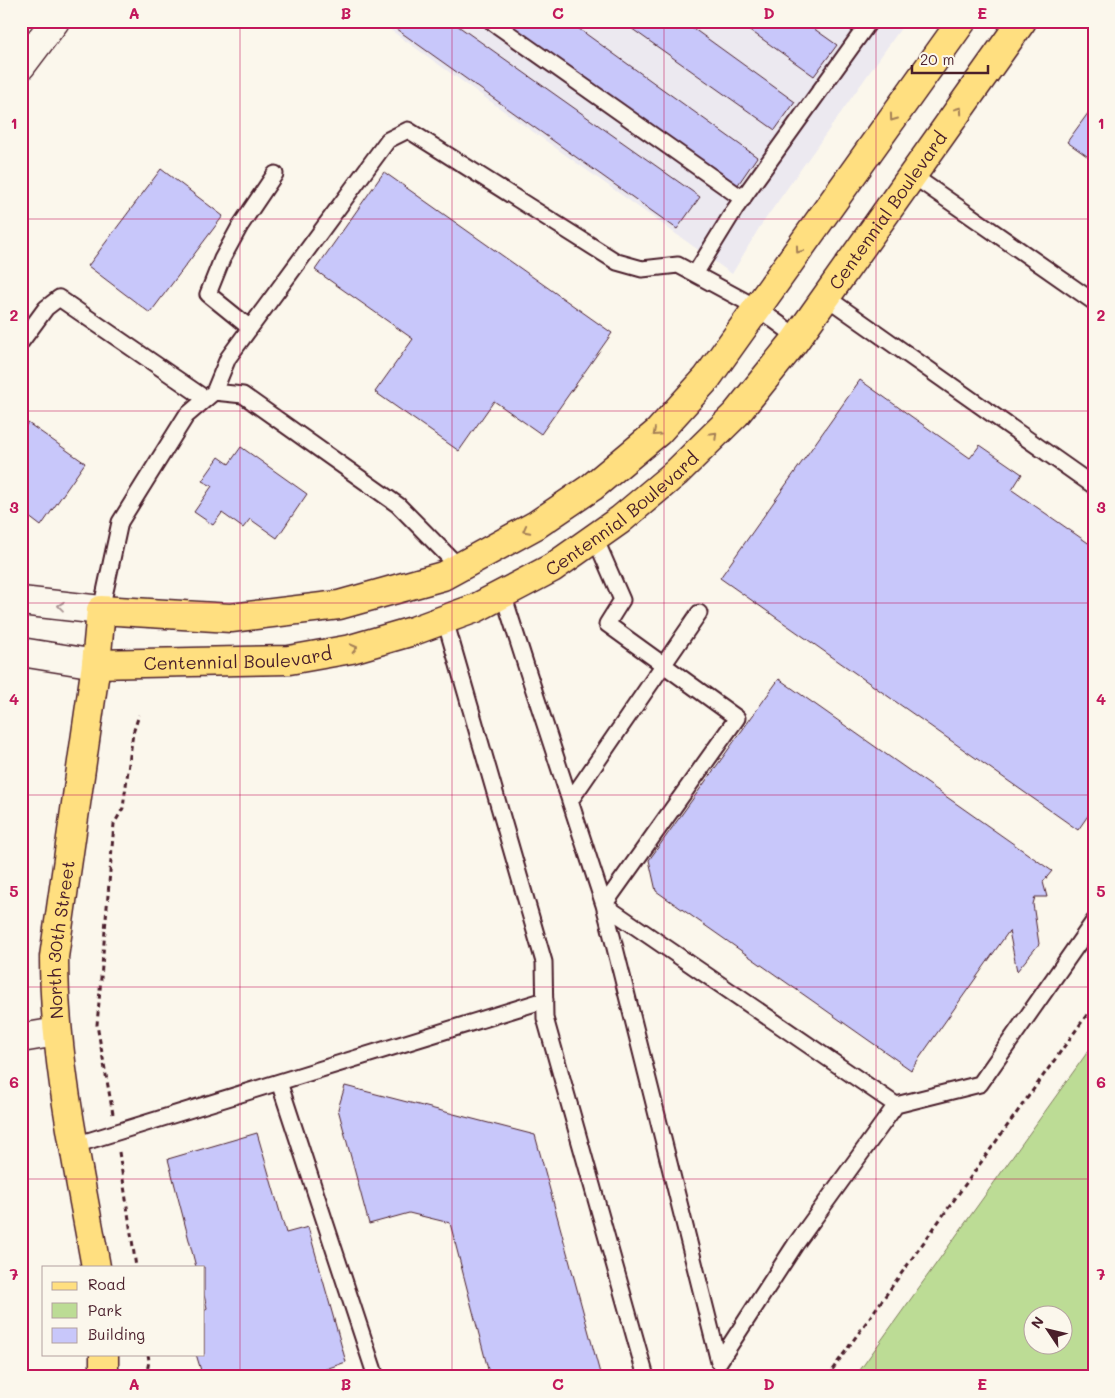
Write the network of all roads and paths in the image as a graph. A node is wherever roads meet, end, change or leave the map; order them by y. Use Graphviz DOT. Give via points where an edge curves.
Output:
graph roads {
  1 [pos="54,21"];
  2 [pos="491,21"];
  3 [pos="870,21"];
  4 [pos="962,21"];
  5 [pos="1022,21"];
  6 [pos="21,66"];
  7 [pos="275,174"];
  8 [pos="912,175"];
  9 [pos="743,199"];
  10 [pos="696,274"];
  11 [pos="826,297"];
  12 [pos="1094,302"];
  13 [pos="757,308"];
  14 [pos="250,328"];
  15 [pos="797,337"];
  16 [pos="21,342"];
  17 [pos="210,396"];
  18 [pos="1094,486"];
  19 [pos="594,538"];
  20 [pos="458,567"];
  21 [pos="503,594"];
  22 [pos="21,601"];
  23 [pos="101,610"];
  24 [pos="699,613"];
  25 [pos="445,620"];
  26 [pos="21,652"];
  27 [pos="96,664"];
  28 [pos="663,665"];
  29 [pos="139,715"];
  30 [pos="570,801"];
  31 [pos="604,906"];
  32 [pos="1094,921"];
  33 [pos="545,1000"];
  34 [pos="1094,1005"];
  35 [pos="57,1032"];
  36 [pos="21,1038"];
  37 [pos="279,1082"];
  38 [pos="896,1105"];
  39 [pos="116,1132"];
  40 [pos="75,1145"];
  41 [pos="96,1266"];
  42 [pos="136,1266"];
  43 [pos="104,1356"];
  44 [pos="148,1356"];
  45 [pos="104,1377"];
  46 [pos="146,1377"];
  47 [pos="376,1377"];
  48 [pos="646,1377"];
  49 [pos="827,1377"];
  1 -- 6 [label="main road"];
  2 -- 9 [label="lane"];
  3 -- 9 [label="lane"];
  4 -- 13 [label="main road, one-way"];
  8 -- 5 [label="main road, Centennial Boulevard, one-way"];
  7 -- 14 [label="lane" via="240,226 208,294"];
  8 -- 11 [label="main road, Centennial Boulevard"];
  8 -- 12 [label="lane"];
  9 -- 10 [label="lane"];
  10 -- 13 [label="lane"];
  10 -- 14 [label="lane" via="678,265 642,269 617,262 408,130 388,140"];
  11 -- 15 [label="main road, Centennial Boulevard"];
  11 -- 18 [label="lane"];
  13 -- 15 [label="lane"];
  13 -- 20 [label="main road, one-way" via="707,378 658,432 592,487 536,525"];
  14 -- 17 [label="lane" via="228,358"];
  19 -- 15 [label="main road, Centennial Boulevard, one-way" via="676,473 736,414"];
  16 -- 17 [label="lane" via="46,308 59,298"];
  17 -- 20 [label="lane" via="243,395 398,505"];
  17 -- 23 [label="lane" via="186,416 120,522"];
  19 -- 21 [label="main road, Centennial Boulevard" via="552,568"];
  19 -- 28 [label="lane" via="622,600 607,624"];
  20 -- 23 [label="main road" via="443,576 339,605 231,618"];
  21 -- 25 [label="main road, Centennial Boulevard"];
  21 -- 30 [label="lane"];
  23 -- 22 [label="main road, one-way"];
  23 -- 27 [label="main road, North 30th Street"];
  24 -- 28 [label="lane"];
  27 -- 25 [label="main road, Centennial Boulevard, one-way" via="289,660 351,649"];
  25 -- 33 [label="lane" via="544,962"];
  26 -- 27 [label="main road, Centennial Boulevard"];
  27 -- 35 [label="main road, North 30th Street" via="54,957"];
  28 -- 30 [label="lane"];
  28 -- 31 [label="lane" via="737,718"];
  29 -- 39 [label="path" via="133,733 123,808 114,824 97,1025"];
  30 -- 31 [label="lane"];
  31 -- 38 [label="lane"];
  31 -- 38 [label="lane" via="719,1362 795,1245"];
  32 -- 38 [label="lane" via="980,1084"];
  33 -- 37 [label="lane"];
  33 -- 48 [label="lane" via="545,1018"];
  34 -- 49 [label="path"];
  35 -- 36 [label="main road"];
  35 -- 40 [label="main road, North 30th Street"];
  37 -- 39 [label="lane"];
  37 -- 47 [label="lane"];
  39 -- 40 [label="lane"];
  39 -- 42 [label="path"];
  40 -- 41 [label="main road, North 30th Street"];
  43 -- 45 [label="main road"];
  44 -- 46 [label="path"];
}
